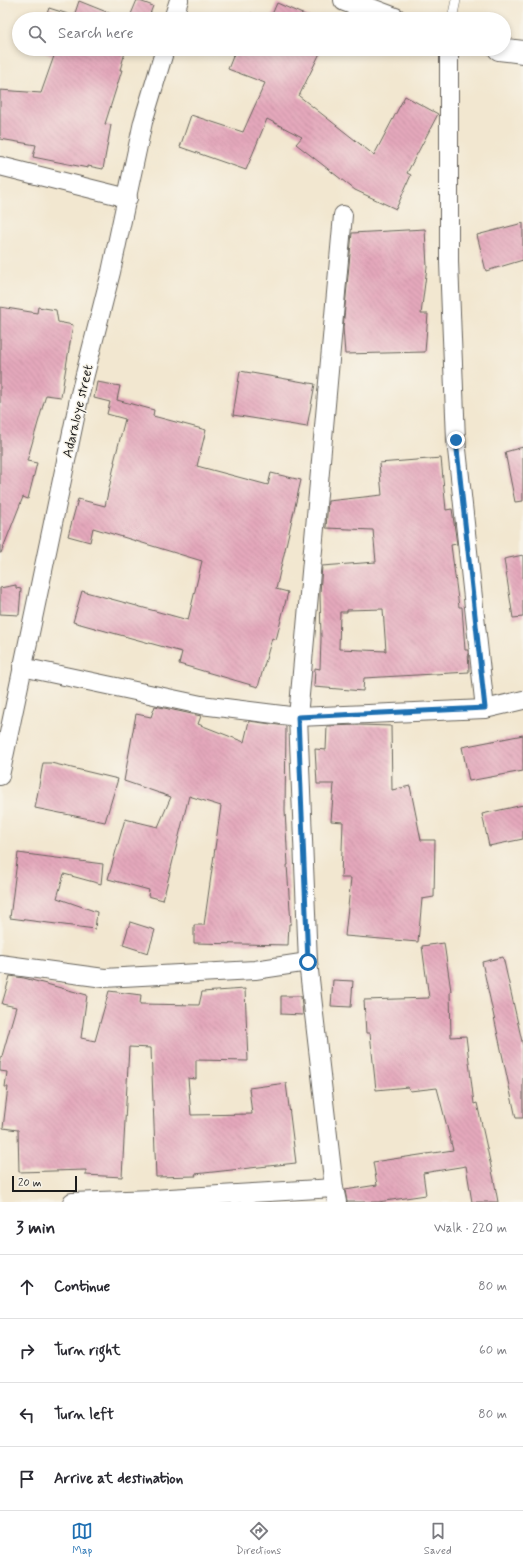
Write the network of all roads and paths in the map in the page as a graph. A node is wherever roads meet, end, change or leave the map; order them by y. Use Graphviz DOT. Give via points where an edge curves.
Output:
graph roads {
  1 [pos="178,0"];
  2 [pos="345,0"];
  3 [pos="456,0"];
  4 [pos="175,12"];
  5 [pos="377,12"];
  6 [pos="453,12"];
  7 [pos="511,50"];
  8 [pos="523,52"];
  9 [pos="163,56"];
  10 [pos="449,56"];
  11 [pos="0,166"];
  12 [pos="128,198"];
  13 [pos="343,215"];
  14 [pos="22,667"];
  15 [pos="523,700"];
  16 [pos="485,708"];
  17 [pos="298,717"];
  18 [pos="0,776"];
  19 [pos="308,962"];
  20 [pos="0,964"];
  21 [pos="335,1195"];
  22 [pos="72,1202"];
  1 -- 4 [label="street"];
  2 -- 5 [label="main road"];
  3 -- 6 [label="lane"];
  7 -- 8 [label="main road"];
  9 -- 12 [label="street, Adaraloye street" via="143,122"];
  10 -- 16 [label="street" via="448,262 456,440"];
  11 -- 12 [label="street"];
  12 -- 14 [label="street, Adaraloye street" via="80,394"];
  13 -- 17 [label="street"];
  14 -- 17 [label="street" via="201,705"];
  14 -- 18 [label="street, Adaraloye street"];
  15 -- 16 [label="street"];
  16 -- 17 [label="street"];
  17 -- 19 [label="street"];
  19 -- 20 [label="street" via="255,970 104,978"];
  19 -- 21 [label="street"];
  21 -- 22 [label="street"];
}
